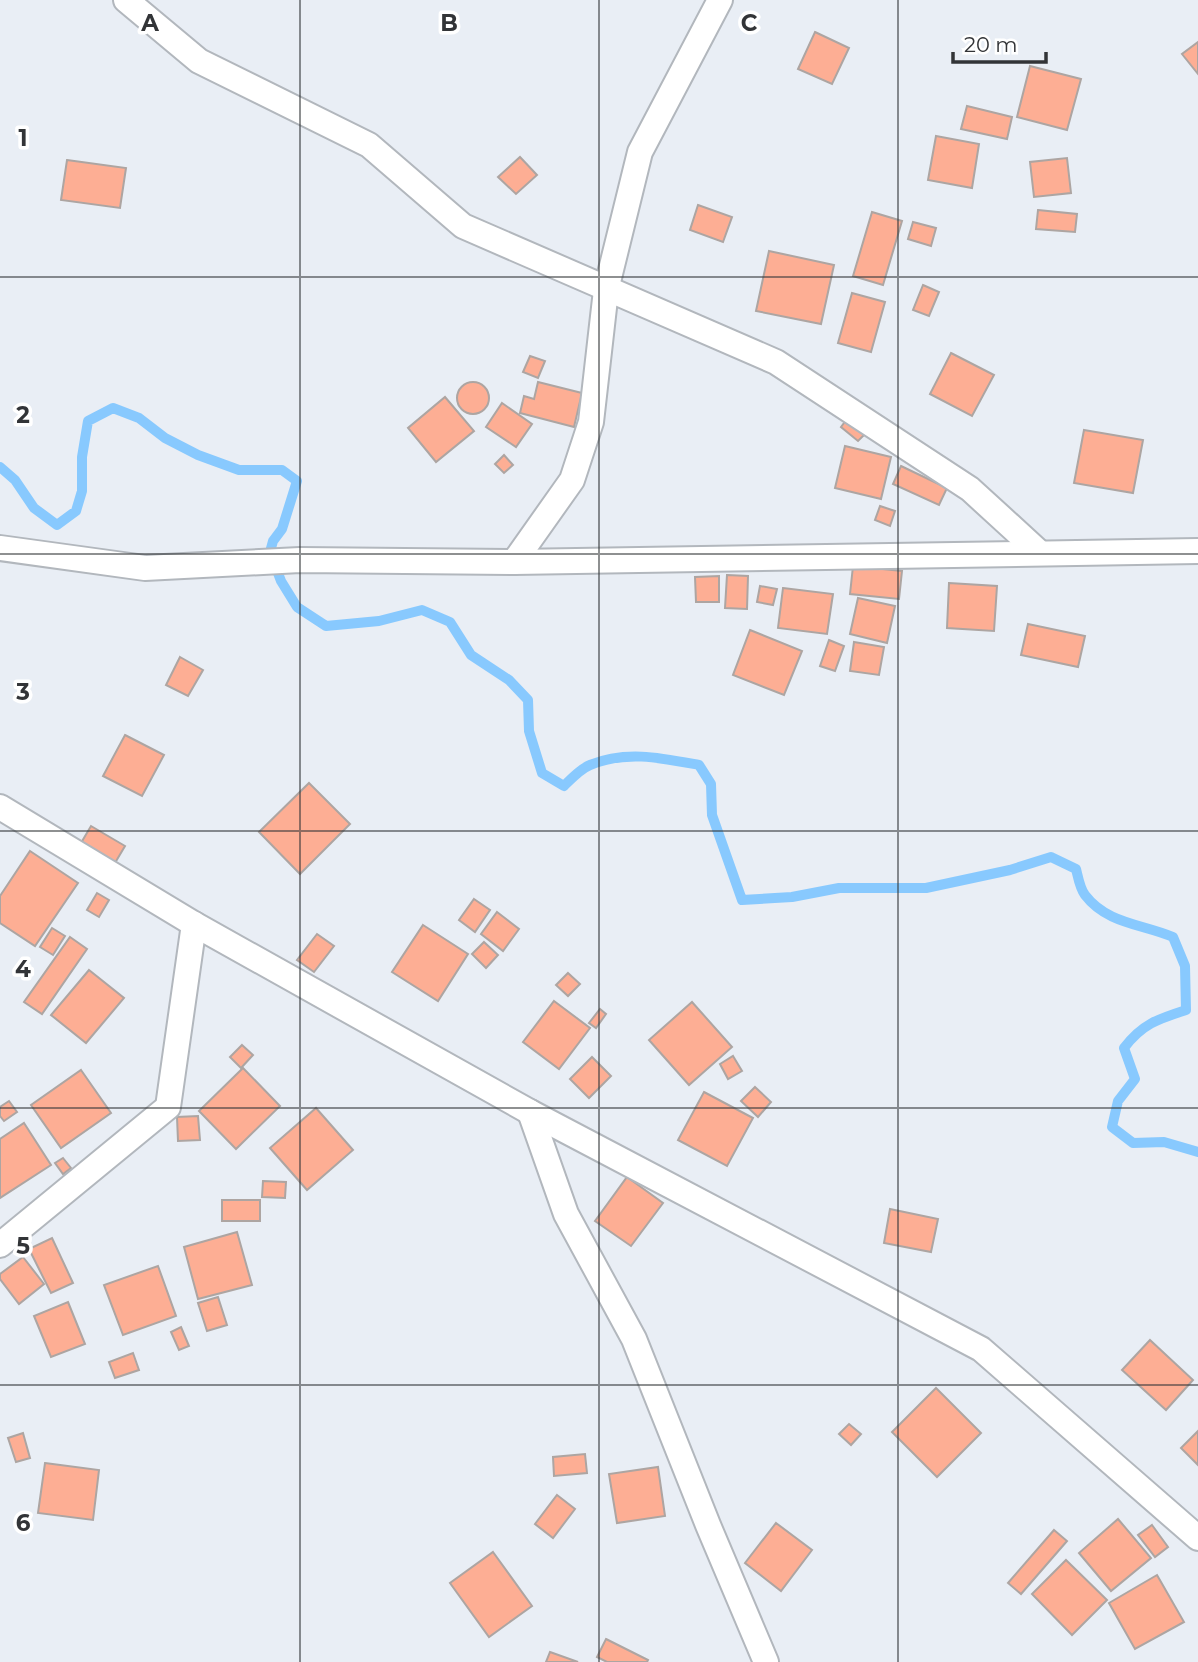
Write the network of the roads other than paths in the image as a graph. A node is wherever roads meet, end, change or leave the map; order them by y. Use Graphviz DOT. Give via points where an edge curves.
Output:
graph roads {
  1 [pos="126,0"];
  2 [pos="720,0"];
  3 [pos="606,289"];
  4 [pos="0,548"];
  5 [pos="1198,551"];
  6 [pos="1040,553"];
  7 [pos="514,562"];
  8 [pos="0,807"];
  9 [pos="194,924"];
  10 [pos="530,1112"];
  11 [pos="0,1245"];
  12 [pos="1198,1538"];
  13 [pos="766,1662"];
  1 -- 3 [label="street" via="199,61 369,145 463,226"];
  2 -- 3 [label="street" via="640,152"];
  3 -- 6 [label="street" via="776,362 970,489"];
  3 -- 7 [label="street" via="591,422 572,480"];
  4 -- 7 [label="street" via="145,568 300,560"];
  5 -- 6 [label="street"];
  6 -- 7 [label="street"];
  8 -- 9 [label="street"];
  9 -- 10 [label="street"];
  9 -- 11 [label="street" via="169,1107"];
  10 -- 12 [label="street" via="981,1349"];
  10 -- 13 [label="street" via="566,1214 634,1339"];
}
